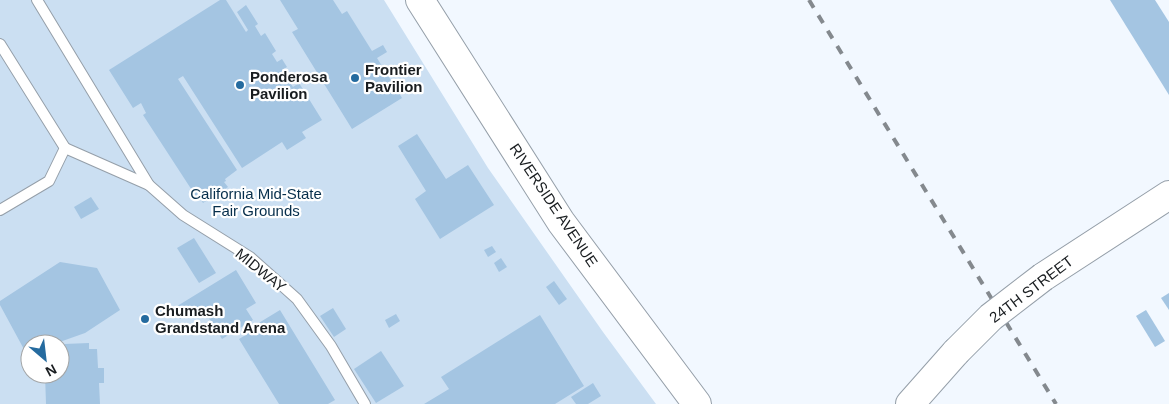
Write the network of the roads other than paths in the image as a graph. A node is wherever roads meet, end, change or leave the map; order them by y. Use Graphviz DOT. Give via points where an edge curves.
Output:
graph roads {
  1 [pos="37,0"];
  2 [pos="420,0"];
  3 [pos="0,44"];
  4 [pos="65,148"];
  5 [pos="149,185"];
  6 [pos="1169,195"];
  7 [pos="0,210"];
  8 [pos="365,404"];
  9 [pos="697,404"];
  10 [pos="910,404"];
  1 -- 5 [label="lane"];
  2 -- 9 [label="main road, RIVERSIDE AVENUE" via="561,222"];
  3 -- 4 [label="lane"];
  4 -- 5 [label="lane"];
  4 -- 7 [label="lane" via="49,181"];
  5 -- 8 [label="lane, MIDWAY" via="183,215 250,257 296,299 331,346"];
  6 -- 10 [label="main road, 24TH STREET, bridge" via="1043,277 991,318"];
}
